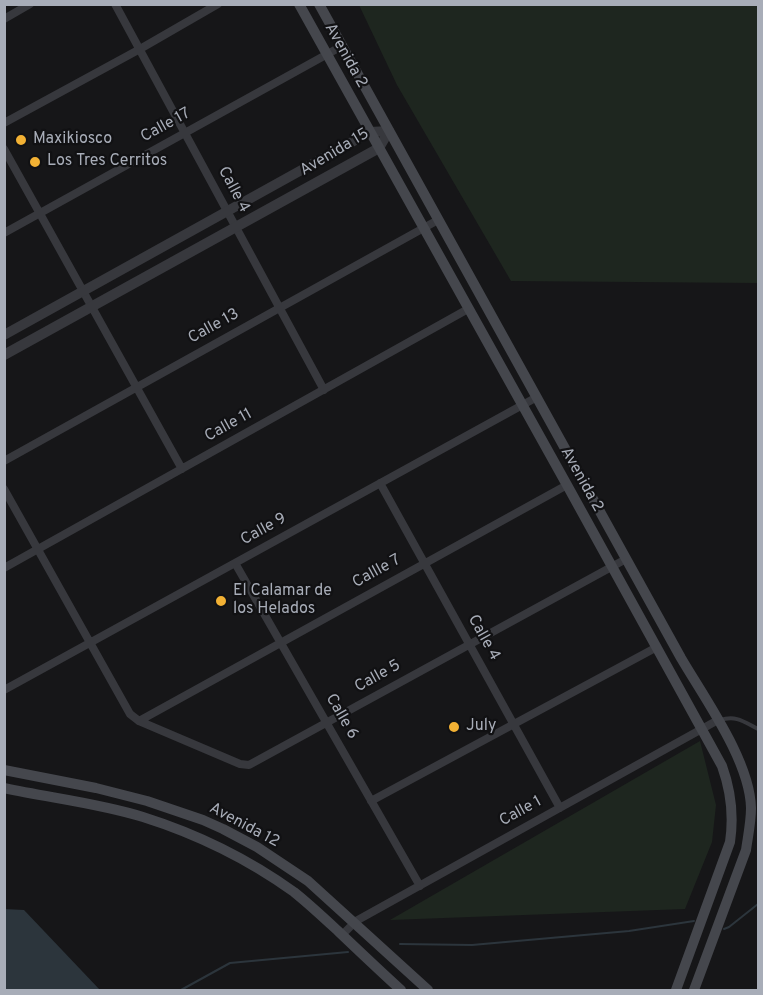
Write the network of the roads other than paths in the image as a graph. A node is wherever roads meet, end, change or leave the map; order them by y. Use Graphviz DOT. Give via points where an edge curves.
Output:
graph roads {
  1 [pos="30,4"];
  2 [pos="116,4"];
  3 [pos="218,4"];
  4 [pos="299,4"];
  5 [pos="319,4"];
  6 [pos="4,19"];
  7 [pos="342,46"];
  8 [pos="140,50"];
  9 [pos="327,55"];
  10 [pos="4,123"];
  11 [pos="389,131"];
  12 [pos="370,132"];
  13 [pos="185,133"];
  14 [pos="379,148"];
  15 [pos="4,149"];
  16 [pos="227,211"];
  17 [pos="40,213"];
  18 [pos="438,220"];
  19 [pos="236,227"];
  20 [pos="423,229"];
  21 [pos="4,233"];
  22 [pos="83,291"];
  23 [pos="92,307"];
  24 [pos="280,308"];
  25 [pos="468,309"];
  26 [pos="4,335"];
  27 [pos="4,355"];
  28 [pos="136,387"];
  29 [pos="324,390"];
  30 [pos="537,397"];
  31 [pos="522,405"];
  32 [pos="4,460"];
  33 [pos="182,469"];
  34 [pos="380,483"];
  35 [pos="567,485"];
  36 [pos="4,489"];
  37 [pos="38,549"];
  38 [pos="626,559"];
  39 [pos="235,563"];
  40 [pos="424,563"];
  41 [pos="612,567"];
  42 [pos="4,568"];
  43 [pos="281,642"];
  44 [pos="90,643"];
  45 [pos="469,645"];
  46 [pos="657,648"];
  47 [pos="4,690"];
  48 [pos="718,720"];
  49 [pos="138,721"];
  50 [pos="326,723"];
  51 [pos="514,725"];
  52 [pos="702,729"];
  53 [pos="759,729"];
  54 [pos="4,770"];
  55 [pos="4,788"];
  56 [pos="371,801"];
  57 [pos="560,808"];
  58 [pos="420,886"];
  59 [pos="354,923"];
  60 [pos="342,935"];
  61 [pos="402,990"];
  62 [pos="428,990"];
  63 [pos="676,990"];
  64 [pos="694,990"];
  1 -- 6 [label="street"];
  2 -- 8 [label="street, Calle 4"];
  3 -- 8 [label="street"];
  4 -- 9 [label="main road, Avenida 2"];
  5 -- 7 [label="main road, Avenida 2"];
  7 -- 9 [label="street, Calle 17"];
  7 -- 11 [label="main road, Avenida 2"];
  8 -- 10 [label="street"];
  8 -- 13 [label="street, Calle 4"];
  9 -- 12 [label="main road, Avenida 2"];
  9 -- 13 [label="street, Calle 17"];
  11 -- 12 [label="street, Avenida 15"];
  11 -- 14 [label="street, Avenida 15"];
  11 -- 18 [label="main road, Avenida 2"];
  12 -- 14 [label="main road, Avenida 2"];
  12 -- 16 [label="street, Avenida 15"];
  13 -- 16 [label="street, Calle 4"];
  13 -- 17 [label="street, Calle 17"];
  14 -- 19 [label="street, Avenida 15"];
  14 -- 20 [label="main road, Avenida 2"];
  15 -- 17 [label="street"];
  16 -- 19 [label="street, Calle 4"];
  16 -- 22 [label="street, Avenida 15"];
  17 -- 21 [label="street, Calle 17"];
  17 -- 22 [label="street"];
  18 -- 20 [label="street, Calle 13"];
  18 -- 30 [label="main road, Avenida 2"];
  19 -- 23 [label="street, Avenida 15"];
  19 -- 24 [label="street, Calle 4"];
  20 -- 24 [label="street, Calle 13"];
  20 -- 25 [label="main road, Avenida 2"];
  22 -- 23 [label="street"];
  22 -- 26 [label="street, Avenida 15"];
  23 -- 27 [label="street, Avenida 15"];
  23 -- 28 [label="street"];
  24 -- 28 [label="street, Calle 13"];
  24 -- 29 [label="street, Calle 4"];
  25 -- 29 [label="street, Calle 11"];
  25 -- 31 [label="main road, Avenida 2"];
  28 -- 32 [label="street, Calle 13"];
  28 -- 33 [label="street"];
  29 -- 33 [label="street, Calle 11"];
  30 -- 31 [label="street, Calle 9"];
  30 -- 38 [label="main road, Avenida 2"];
  31 -- 34 [label="street, Calle 9"];
  31 -- 35 [label="main road, Avenida 2"];
  33 -- 37 [label="street, Calle 11"];
  34 -- 39 [label="street, Calle 9"];
  34 -- 40 [label="street, Calle 4"];
  35 -- 40 [label="street, Callle 7"];
  35 -- 41 [label="main road, Avenida 2"];
  36 -- 37 [label="street"];
  37 -- 42 [label="street, Calle 11"];
  37 -- 44 [label="street"];
  38 -- 41 [label="street, Calle 5"];
  38 -- 48 [label="main road, Avenida 2"];
  39 -- 43 [label="street, Calle 6"];
  39 -- 44 [label="street, Calle 9"];
  40 -- 43 [label="street, Callle 7"];
  40 -- 45 [label="street, Calle 4"];
  41 -- 45 [label="street, Calle 5"];
  41 -- 46 [label="main road, Avenida 2"];
  43 -- 49 [label="street, Callle 7"];
  43 -- 50 [label="street, Calle 6"];
  44 -- 47 [label="street, Calle 9"];
  44 -- 49 [label="street" via="124,706"];
  45 -- 50 [label="street, Calle 5"];
  45 -- 51 [label="street, Calle 4"];
  46 -- 51 [label="street"];
  46 -- 52 [label="main road, Avenida 2"];
  48 -- 52 [label="street, Calle 1"];
  48 -- 53 [label="lane" via="730,717"];
  48 -- 64 [label="main road, Avenida 2" via="745,777 751,807 749,830 741,866"];
  49 -- 50 [label="street, Calle 5" via="249,765"];
  50 -- 56 [label="street, Calle 6"];
  51 -- 56 [label="street"];
  51 -- 57 [label="street, Calle 4"];
  52 -- 57 [label="street, Calle 1"];
  52 -- 63 [label="main road, Avenida 2" via="722,766 731,795 732,825 722,866"];
  54 -- 59 [label="main road, Avenida 12" via="96,788 203,820 308,880"];
  55 -- 60 [label="main road, Avenida 12" via="142,817 199,838 263,871"];
  56 -- 58 [label="street, Calle 6"];
  57 -- 58 [label="street, Calle 1"];
  58 -- 59 [label="street, Calle 1"];
  59 -- 60 [label="street, Calle 1"];
  59 -- 62 [label="main road, Avenida 12"];
  60 -- 61 [label="main road, Avenida 12"];
}
